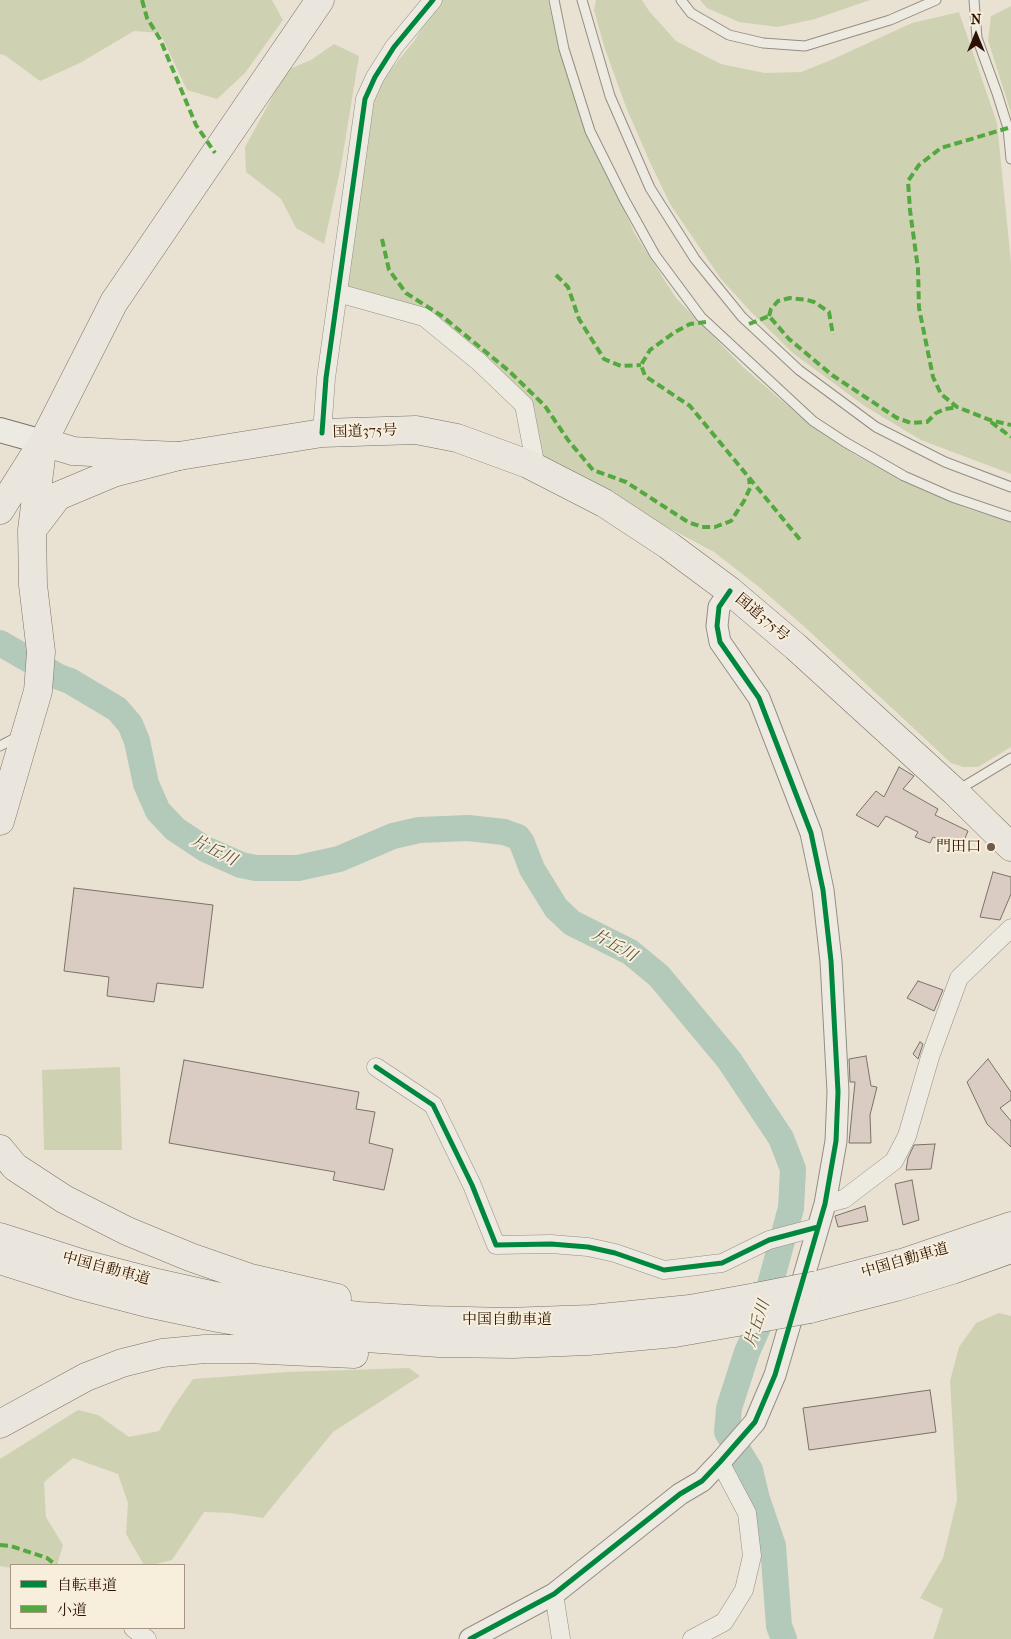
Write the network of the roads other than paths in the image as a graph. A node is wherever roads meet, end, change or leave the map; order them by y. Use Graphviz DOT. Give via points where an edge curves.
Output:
graph roads {
  1 [pos="320,0"];
  2 [pos="433,0"];
  3 [pos="554,0"];
  4 [pos="582,0"];
  5 [pos="681,0"];
  6 [pos="936,0"];
  7 [pos="974,0"];
  8 [pos="1011,159"];
  9 [pos="338,293"];
  10 [pos="0,430"];
  11 [pos="322,433"];
  12 [pos="43,442"];
  13 [pos="179,456"];
  14 [pos="536,468"];
  15 [pos="1011,487"];
  16 [pos="0,510"];
  17 [pos="1011,517"];
  18 [pos="32,530"];
  19 [pos="730,591"];
  20 [pos="26,732"];
  21 [pos="0,746"];
  22 [pos="1011,758"];
  23 [pos="955,792"];
  24 [pos="0,820"];
  25 [pos="1011,847"];
  26 [pos="1011,928"];
  27 [pos="376,1067"];
  28 [pos="0,1149"];
  29 [pos="825,1204"];
  30 [pos="1011,1226"];
  31 [pos="818,1228"];
  32 [pos="0,1238"];
  33 [pos="1011,1249"];
  34 [pos="0,1260"];
  35 [pos="814,1297"];
  36 [pos="690,1309"];
  37 [pos="752,1309"];
  38 [pos="675,1333"];
  39 [pos="0,1424"];
  40 [pos="720,1462"];
  41 [pos="554,1594"];
  42 [pos="134,1629"];
  43 [pos="147,1639"];
  44 [pos="470,1639"];
  45 [pos="561,1639"];
  46 [pos="692,1639"];
  1 -- 12 [label="highway" via="114,302"];
  2 -- 9 [label="street" via="394,47 365,99"];
  3 -- 17 [label="lane" via="564,49 590,131 655,255 701,317 829,432 904,476"];
  4 -- 15 [label="lane" via="610,96 650,188 695,259 742,317 799,370 876,427 945,462"];
  5 -- 6 [label="lane" via="691,13 729,35 763,43 805,46 890,20"];
  7 -- 8 [label="lane" via="977,38 1008,128"];
  9 -- 11 [label="street"];
  9 -- 14 [label="street" via="424,317 479,362 524,405"];
  10 -- 12 [label="main road"];
  11 -- 13 [label="highway, 国道375号"];
  11 -- 14 [label="highway, 国道375号" via="416,430 457,438"];
  12 -- 13 [label="highway, 国道375号" via="73,451"];
  12 -- 16 [label="highway"];
  12 -- 18 [label="highway"];
  13 -- 18 [label="highway" via="113,473 58,496"];
  14 -- 19 [label="highway, 国道375号" via="604,503"];
  18 -- 20 [label="highway" via="41,652 38,691"];
  19 -- 23 [label="highway, 国道375号"];
  19 -- 29 [label="street" via="719,607 717,626 720,642 759,698 811,833 823,890 831,961 838,1092 836,1141"];
  20 -- 21 [label="lane"];
  20 -- 24 [label="highway"];
  22 -- 23 [label="lane"];
  23 -- 25 [label="highway, 国道375号"];
  26 -- 29 [label="street" via="959,978 930,1057 907,1136 894,1161 844,1200"];
  27 -- 31 [label="street" via="434,1105 496,1245 588,1247 664,1270 722,1263 769,1240"];
  28 -- 36 [label="highway" via="15,1167 64,1200 128,1231 250,1278 318,1294 376,1304 504,1314"];
  29 -- 31 [label="street"];
  30 -- 35 [label="highway, 中国自動車道"];
  31 -- 40 [label="street" via="775,1375 755,1422"];
  32 -- 36 [label="highway, 中国自動車道" via="84,1264 224,1298 360,1316 507,1322 591,1319"];
  33 -- 35 [label="highway, 中国自動車道" via="896,1287"];
  34 -- 38 [label="highway, 中国自動車道" via="147,1303 307,1332 439,1343 513,1344"];
  35 -- 37 [label="highway, 中国自動車道, bridge"];
  36 -- 37 [label="highway, 中国自動車道"];
  37 -- 38 [label="highway, 中国自動車道"];
  38 -- 39 [label="highway" via="606,1344 438,1355 246,1349 162,1353 86,1377"];
  40 -- 41 [label="street" via="702,1481 680,1494"];
  40 -- 46 [label="street" via="747,1513 752,1556 744,1590 724,1622"];
  41 -- 44 [label="street"];
  41 -- 45 [label="street"];
  42 -- 43 [label="street"];
}
